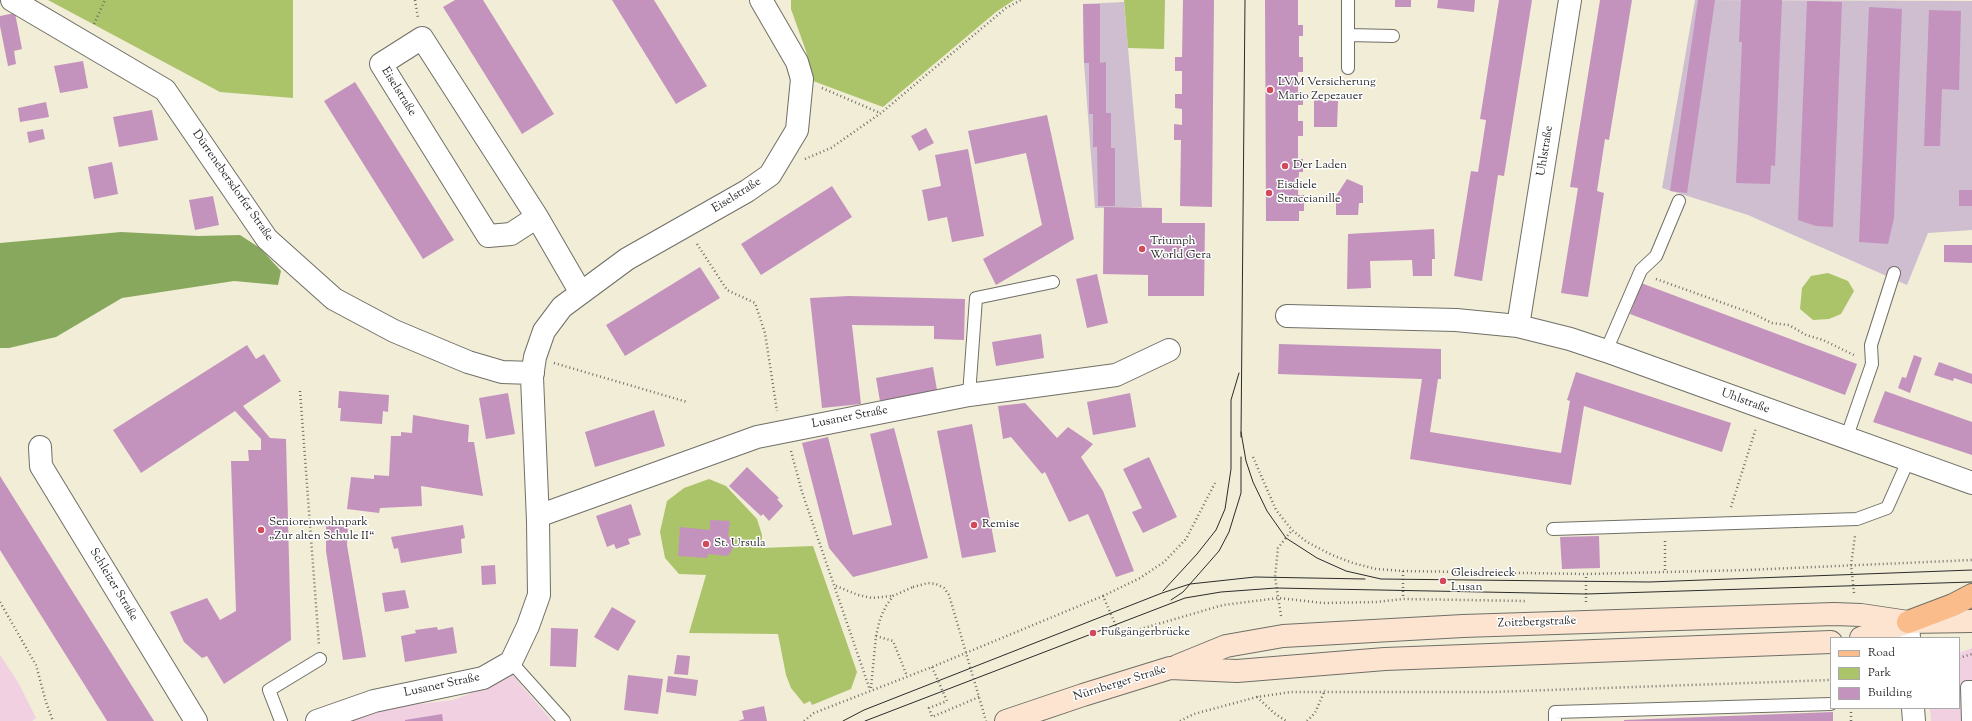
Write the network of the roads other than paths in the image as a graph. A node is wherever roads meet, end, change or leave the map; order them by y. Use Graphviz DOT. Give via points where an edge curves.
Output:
graph roads {
  1 [pos="12,0"];
  2 [pos="761,0"];
  3 [pos="1348,0"];
  4 [pos="1570,0"];
  5 [pos="1348,35"];
  6 [pos="1393,36"];
  7 [pos="1348,68"];
  8 [pos="1679,202"];
  9 [pos="537,217"];
  10 [pos="1894,273"];
  11 [pos="1053,282"];
  12 [pos="580,293"];
  13 [pos="1287,316"];
  14 [pos="1518,326"];
  15 [pos="1169,350"];
  16 [pos="1606,351"];
  17 [pos="534,365"];
  18 [pos="969,395"];
  19 [pos="1846,439"];
  20 [pos="40,447"];
  21 [pos="1908,461"];
  22 [pos="1972,483"];
  23 [pos="538,516"];
  24 [pos="1553,529"];
  25 [pos="1972,595"];
  26 [pos="1972,621"];
  27 [pos="1908,630"];
  28 [pos="1867,637"];
  29 [pos="1830,642"];
  30 [pos="320,659"];
  31 [pos="511,662"];
  32 [pos="1170,668"];
  33 [pos="1972,687"];
  34 [pos="1830,704"];
  35 [pos="1913,709"];
  36 [pos="196,721"];
  37 [pos="281,721"];
  38 [pos="317,721"];
  39 [pos="564,721"];
  40 [pos="1006,721"];
  41 [pos="1555,721"];
  42 [pos="1914,721"];
  43 [pos="1968,721"];
  1 -- 17 [label="street, Dürrenebersdorfer Straße" via="165,90 267,239 334,299 394,331 468,362 502,372"];
  2 -- 12 [label="street, Eiselstraße" via="797,62 802,79 797,130 770,175 747,191 627,259"];
  3 -- 5 [label="lane"];
  4 -- 14 [label="street, Uhlstraße"];
  5 -- 6 [label="lane"];
  5 -- 7 [label="lane"];
  8 -- 16 [label="lane" via="1656,256 1640,273"];
  9 -- 9 [label="street, Eiselstraße" via="422,38 381,64 488,236 511,234"];
  9 -- 12 [label="street, Eiselstraße"];
  10 -- 19 [label="lane" via="1871,345 1872,364"];
  11 -- 18 [label="lane" via="976,298"];
  12 -- 17 [label="street, Eiselstraße" via="562,307 544,331"];
  13 -- 14 [label="street, Uhlstraße" via="1456,320"];
  14 -- 16 [label="street, Uhlstraße"];
  15 -- 18 [label="street, Lusaner Straße" via="1116,375"];
  16 -- 19 [label="street, Uhlstraße"];
  17 -- 23 [label="street"];
  18 -- 23 [label="street, Lusaner Straße" via="786,431 733,445"];
  19 -- 21 [label="street, Uhlstraße"];
  20 -- 36 [label="street, Schleizer Straße" via="41,466"];
  21 -- 22 [label="street, Uhlstraße"];
  21 -- 24 [label="lane" via="1887,508 1857,519"];
  23 -- 31 [label="street" via="539,595"];
  25 -- 27 [label="main road"];
  26 -- 27 [label="main road, Zoitzbergstraße"];
  27 -- 28 [label="main road, Zoitzbergstraße"];
  27 -- 32 [label="main road, Zoitzbergstraße" via="1861,615 1834,614 1463,626 1282,636 1226,646"];
  29 -- 32 [label="main road, Nürnberger Straße" via="1385,659 1237,671"];
  30 -- 37 [label="lane" via="269,690"];
  31 -- 38 [label="street, Lusaner Straße" via="483,678 374,701"];
  31 -- 39 [label="lane"];
  32 -- 40 [label="main road, Nürnberger Straße"];
  33 -- 43 [label="lane" via="1967,687"];
  34 -- 41 [label="lane" via="1555,712"];
  35 -- 42 [label="street"];
}
